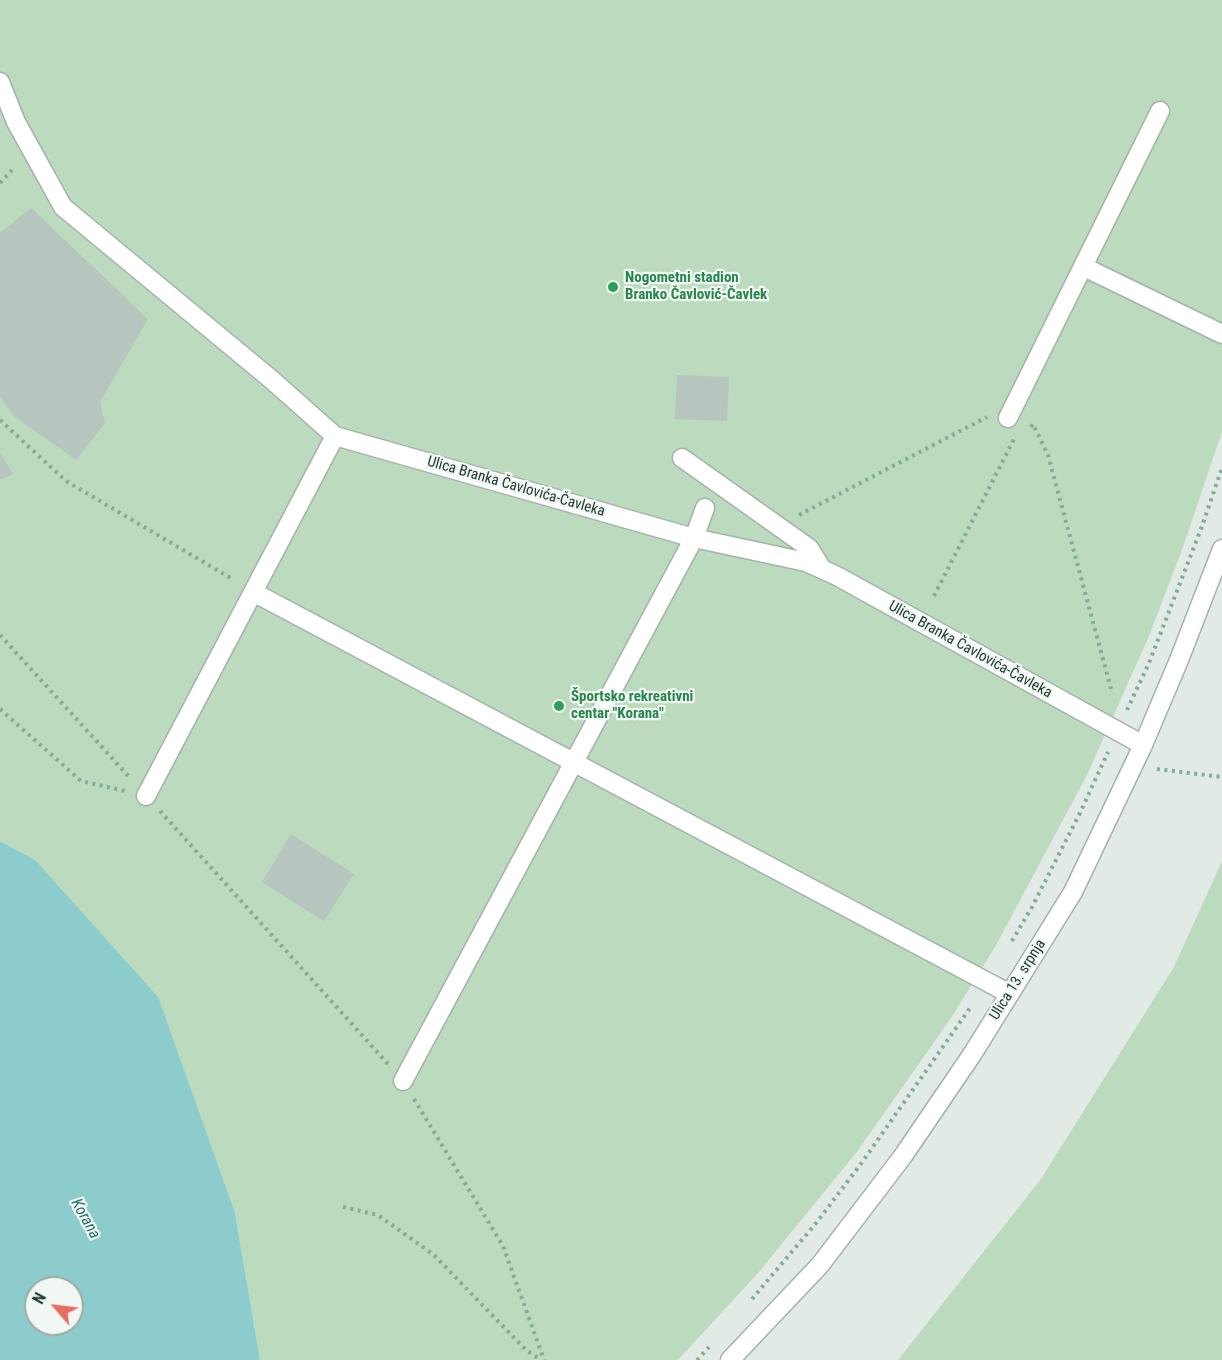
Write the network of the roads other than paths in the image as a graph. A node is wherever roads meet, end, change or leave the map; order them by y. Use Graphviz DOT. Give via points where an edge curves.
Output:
graph roads {
  1 [pos="0,82"];
  2 [pos="1160,111"];
  3 [pos="1084,267"];
  4 [pos="1222,334"];
  5 [pos="1015,421"];
  6 [pos="335,436"];
  7 [pos="682,458"];
  8 [pos="705,508"];
  9 [pos="694,538"];
  10 [pos="1222,549"];
  11 [pos="822,569"];
  12 [pos="254,592"];
  13 [pos="1143,745"];
  14 [pos="573,763"];
  15 [pos="146,795"];
  16 [pos="1010,994"];
  17 [pos="403,1081"];
  18 [pos="730,1360"];
  1 -- 6 [label="street, Ulica Branka Čavlovića-Čavleka" via="16,122 63,207"];
  2 -- 3 [label="street"];
  3 -- 4 [label="street"];
  3 -- 5 [label="street"];
  6 -- 9 [label="street, Ulica Branka Čavlovića-Čavleka"];
  6 -- 12 [label="street"];
  7 -- 11 [label="street" via="809,548"];
  8 -- 9 [label="street"];
  9 -- 11 [label="street, Ulica Branka Čavlovića-Čavleka" via="790,557"];
  9 -- 14 [label="street"];
  10 -- 13 [label="street, Ulica 13. srpnja"];
  11 -- 13 [label="street, Ulica Branka Čavlovića-Čavleka"];
  12 -- 14 [label="street"];
  12 -- 15 [label="street"];
  13 -- 16 [label="street, Ulica 13. srpnja" via="1073,892"];
  14 -- 16 [label="street"];
  14 -- 17 [label="street"];
  16 -- 18 [label="street, Ulica 13. srpnja" via="903,1156 827,1256"];
}
